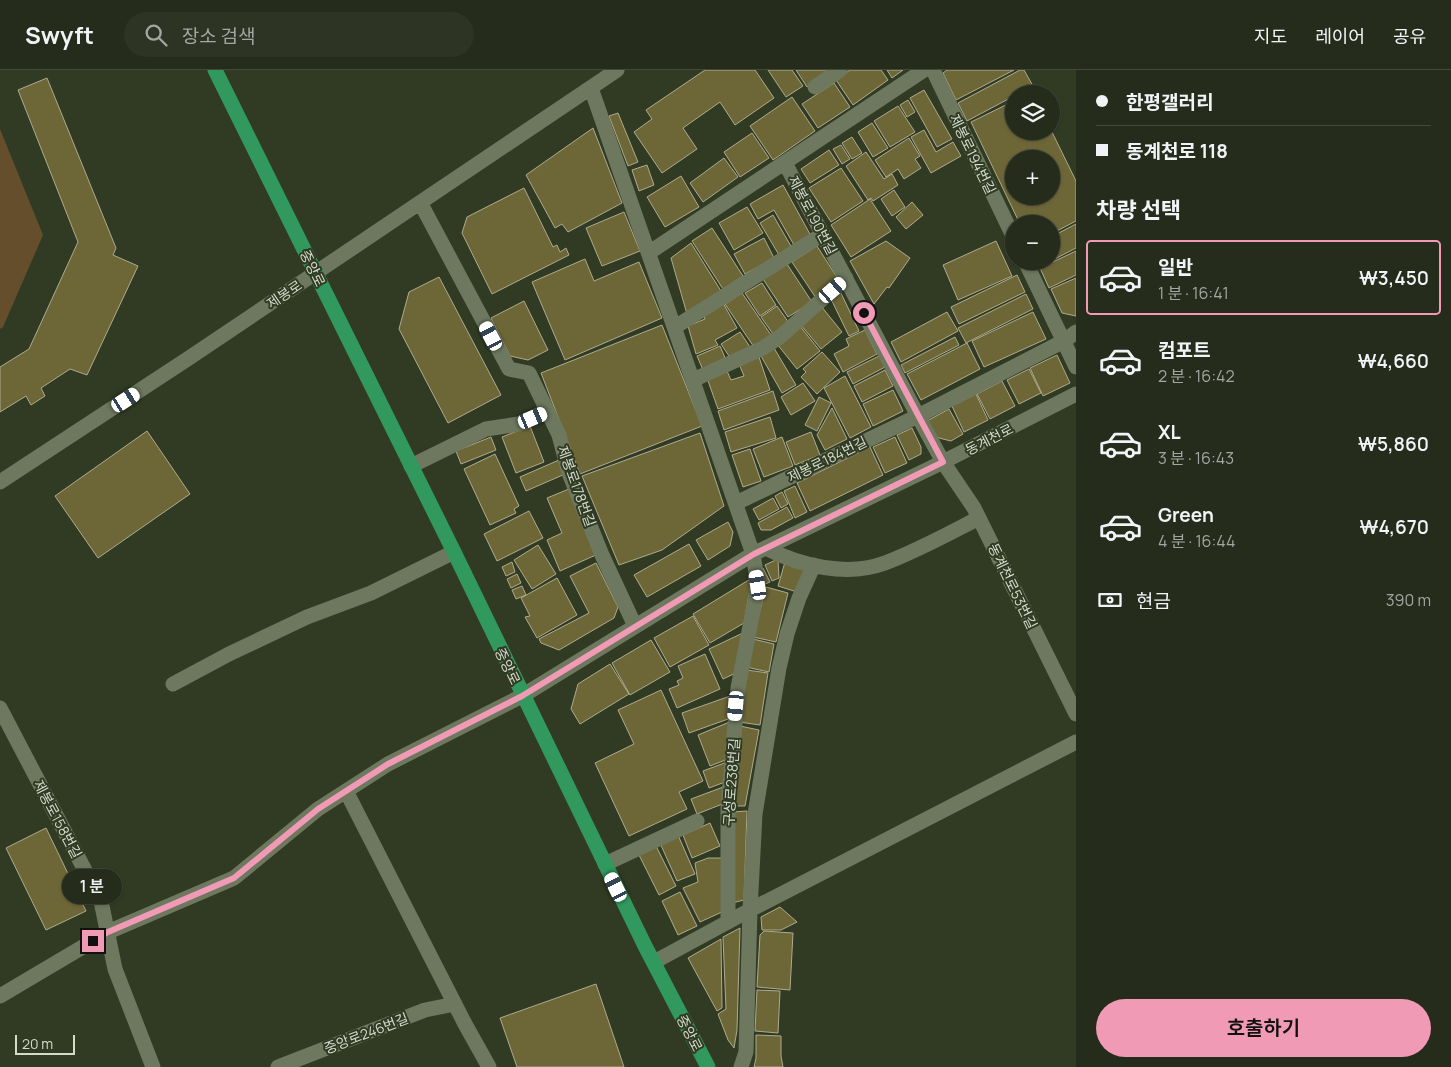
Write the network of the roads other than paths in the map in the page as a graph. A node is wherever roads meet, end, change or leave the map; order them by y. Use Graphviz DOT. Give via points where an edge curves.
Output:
graph roads {
  1 [pos="215,70"];
  2 [pos="616,70"];
  3 [pos="840,70"];
  4 [pos="924,70"];
  5 [pos="933,70"];
  6 [pos="816,87"];
  7 [pos="591,88"];
  8 [pos="785,163"];
  9 [pos="421,204"];
  10 [pos="1005,219"];
  11 [pos="823,234"];
  12 [pos="650,252"];
  13 [pos="1029,270"];
  14 [pos="315,274"];
  15 [pos="846,278"];
  16 [pos="675,327"];
  17 [pos="1076,332"];
  18 [pos="1064,341"];
  19 [pos="1076,367"];
  20 [pos="693,380"];
  21 [pos="1076,394"];
  22 [pos="548,411"];
  23 [pos="918,416"];
  24 [pos="943,462"];
  25 [pos="411,466"];
  26 [pos="0,482"];
  27 [pos="736,503"];
  28 [pos="979,518"];
  29 [pos="760,551"];
  30 [pos="454,552"];
  31 [pos="814,565"];
  32 [pos="635,626"];
  33 [pos="173,684"];
  34 [pos="522,696"];
  35 [pos="0,708"];
  36 [pos="1076,714"];
  37 [pos="1076,742"];
  38 [pos="346,791"];
  39 [pos="697,821"];
  40 [pos="605,864"];
  41 [pos="750,910"];
  42 [pos="728,922"];
  43 [pos="108,932"];
  44 [pos="654,962"];
  45 [pos="0,996"];
  46 [pos="455,1004"];
  47 [pos="152,1067"];
  48 [pos="278,1067"];
  49 [pos="489,1067"];
  50 [pos="708,1067"];
  51 [pos="741,1067"];
  1 -- 14 [label="main road, 중앙로"];
  2 -- 7 [label="street, 제봉로"];
  3 -- 6 [label="street"];
  4 -- 8 [label="street, 제봉로190번길"];
  5 -- 10 [label="street, 제봉로194번길"];
  7 -- 9 [label="street, 제봉로"];
  7 -- 12 [label="street"];
  8 -- 11 [label="street, 제봉로190번길"];
  8 -- 12 [label="street"];
  9 -- 14 [label="street, 제봉로"];
  9 -- 22 [label="street, 제봉로178번길" via="509,369 529,373"];
  11 -- 15 [label="street, 제봉로190번길"];
  11 -- 16 [label="street"];
  12 -- 16 [label="street"];
  13 -- 18 [label="street"];
  14 -- 25 [label="main road, 중앙로"];
  14 -- 26 [label="street, 제봉로"];
  15 -- 20 [label="street" via="769,344"];
  15 -- 23 [label="street, 제봉로190번길"];
  16 -- 20 [label="street"];
  17 -- 18 [label="street"];
  18 -- 19 [label="street"];
  18 -- 23 [label="street"];
  20 -- 27 [label="street"];
  21 -- 24 [label="street, 동계천로"];
  22 -- 25 [label="street" via="519,424 486,429"];
  22 -- 32 [label="street, 제봉로178번길" via="602,555"];
  23 -- 24 [label="street, 제봉로190번길"];
  23 -- 27 [label="street, 제봉로184번길"];
  24 -- 28 [label="street, 동계천로53번길"];
  24 -- 29 [label="street, 동계천로"];
  25 -- 30 [label="main road, 중앙로"];
  27 -- 29 [label="street"];
  28 -- 31 [label="street" via="884,564 859,569 828,569"];
  28 -- 36 [label="street, 동계천로53번길"];
  29 -- 31 [label="street"];
  29 -- 32 [label="street, 동계천로"];
  29 -- 42 [label="street, 구성로238번길" via="758,585 738,688 728,809"];
  30 -- 33 [label="street" via="370,593 307,617"];
  30 -- 34 [label="main road, 중앙로"];
  31 -- 41 [label="street, 구성로238번길" via="790,625 777,678 755,814"];
  32 -- 34 [label="street, 동계천로"];
  34 -- 38 [label="street, 동계천로" via="388,764"];
  34 -- 40 [label="main road, 중앙로"];
  35 -- 43 [label="street, 제봉로158번길" via="101,901"];
  37 -- 41 [label="street"];
  38 -- 43 [label="street, 동계천로" via="318,809 234,878"];
  38 -- 46 [label="street"];
  39 -- 40 [label="street"];
  40 -- 44 [label="main road, 중앙로"];
  41 -- 42 [label="street"];
  41 -- 51 [label="street" via="746,1052"];
  42 -- 44 [label="street"];
  43 -- 45 [label="street, 동계천로"];
  43 -- 47 [label="street, 제봉로158번길" via="115,969"];
  44 -- 50 [label="main road, 중앙로"];
  46 -- 48 [label="street, 중앙로246번길" via="425,1010"];
  46 -- 49 [label="street"];
}
